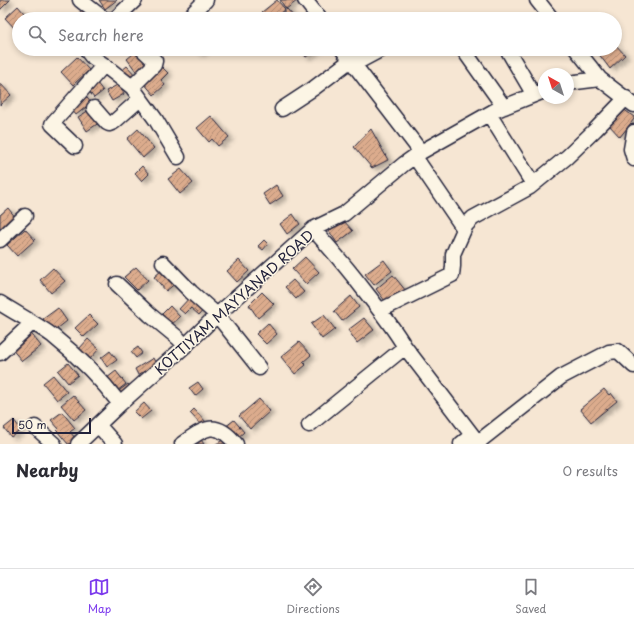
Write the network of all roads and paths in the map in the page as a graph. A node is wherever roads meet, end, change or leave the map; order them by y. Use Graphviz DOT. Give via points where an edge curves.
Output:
graph roads {
  1 [pos="80,0"];
  2 [pos="135,0"];
  3 [pos="206,0"];
  4 [pos="306,0"];
  5 [pos="537,0"];
  6 [pos="95,12"];
  7 [pos="122,12"];
  8 [pos="194,12"];
  9 [pos="315,12"];
  10 [pos="546,12"];
  11 [pos="91,56"];
  12 [pos="149,56"];
  13 [pos="468,56"];
  14 [pos="512,56"];
  15 [pos="582,56"];
  16 [pos="349,58"];
  17 [pos="104,65"];
  18 [pos="600,79"];
  19 [pos="574,83"];
  20 [pos="132,87"];
  21 [pos="538,92"];
  22 [pos="538,93"];
  23 [pos="140,99"];
  24 [pos="630,102"];
  25 [pos="504,107"];
  26 [pos="94,108"];
  27 [pos="282,109"];
  28 [pos="489,114"];
  29 [pos="634,132"];
  30 [pos="75,146"];
  31 [pos="418,154"];
  32 [pos="178,157"];
  33 [pos="634,159"];
  34 [pos="533,184"];
  35 [pos="25,216"];
  36 [pos="313,229"];
  37 [pos="464,229"];
  38 [pos="0,240"];
  39 [pos="163,263"];
  40 [pos="117,284"];
  41 [pos="0,304"];
  42 [pos="381,310"];
  43 [pos="217,315"];
  44 [pos="32,323"];
  45 [pos="185,346"];
  46 [pos="405,348"];
  47 [pos="0,353"];
  48 [pos="634,366"];
  49 [pos="259,368"];
  50 [pos="120,404"];
  51 [pos="98,425"];
  52 [pos="309,425"];
  53 [pos="35,427"];
  54 [pos="472,442"];
  55 [pos="54,444"];
  56 [pos="78,444"];
  57 [pos="115,444"];
  58 [pos="182,444"];
  59 [pos="236,444"];
  1 -- 6 [label="street"];
  2 -- 7 [label="street"];
  3 -- 8 [label="street"];
  4 -- 9 [label="street"];
  5 -- 10 [label="street"];
  11 -- 17 [label="street"];
  12 -- 20 [label="street" via="154,65"];
  13 -- 25 [label="street"];
  14 -- 21 [label="street"];
  15 -- 18 [label="street"];
  16 -- 27 [label="street" via="314,88"];
  16 -- 31 [label="street"];
  17 -- 20 [label="street"];
  17 -- 30 [label="street" via="52,124"];
  18 -- 19 [label="street"];
  18 -- 24 [label="street"];
  20 -- 23 [label="street"];
  22 -- 25 [label="street, KOTTIYAM MAYYANAD ROAD"];
  23 -- 26 [label="street" via="109,124"];
  23 -- 32 [label="street"];
  24 -- 34 [label="street"];
  25 -- 28 [label="street, KOTTIYAM MAYYANAD ROAD"];
  28 -- 31 [label="street, KOTTIYAM MAYYANAD ROAD"];
  28 -- 34 [label="street"];
  29 -- 33 [label="street" via="631,149"];
  31 -- 36 [label="street, KOTTIYAM MAYYANAD ROAD" via="344,214"];
  31 -- 37 [label="street"];
  34 -- 37 [label="street" via="473,218"];
  35 -- 38 [label="street"];
  36 -- 42 [label="street"];
  36 -- 43 [label="street, KOTTIYAM MAYYANAD ROAD"];
  37 -- 42 [label="street" via="453,254 452,275"];
  39 -- 43 [label="street"];
  40 -- 45 [label="street"];
  41 -- 44 [label="street"];
  42 -- 46 [label="street"];
  43 -- 45 [label="street, KOTTIYAM MAYYANAD ROAD"];
  43 -- 49 [label="street"];
  44 -- 47 [label="street"];
  44 -- 50 [label="street" via="76,356 111,391"];
  45 -- 50 [label="street, KOTTIYAM MAYYANAD ROAD"];
  46 -- 52 [label="street"];
  46 -- 54 [label="street"];
  48 -- 54 [label="street" via="618,351 609,352 561,377"];
  50 -- 51 [label="street, KOTTIYAM MAYYANAD ROAD"];
  51 -- 56 [label="street, KOTTIYAM MAYYANAD ROAD"];
  51 -- 57 [label="street"];
  53 -- 55 [label="street"];
  58 -- 59 [label="street" via="199,431 208,428 223,431"];
}
